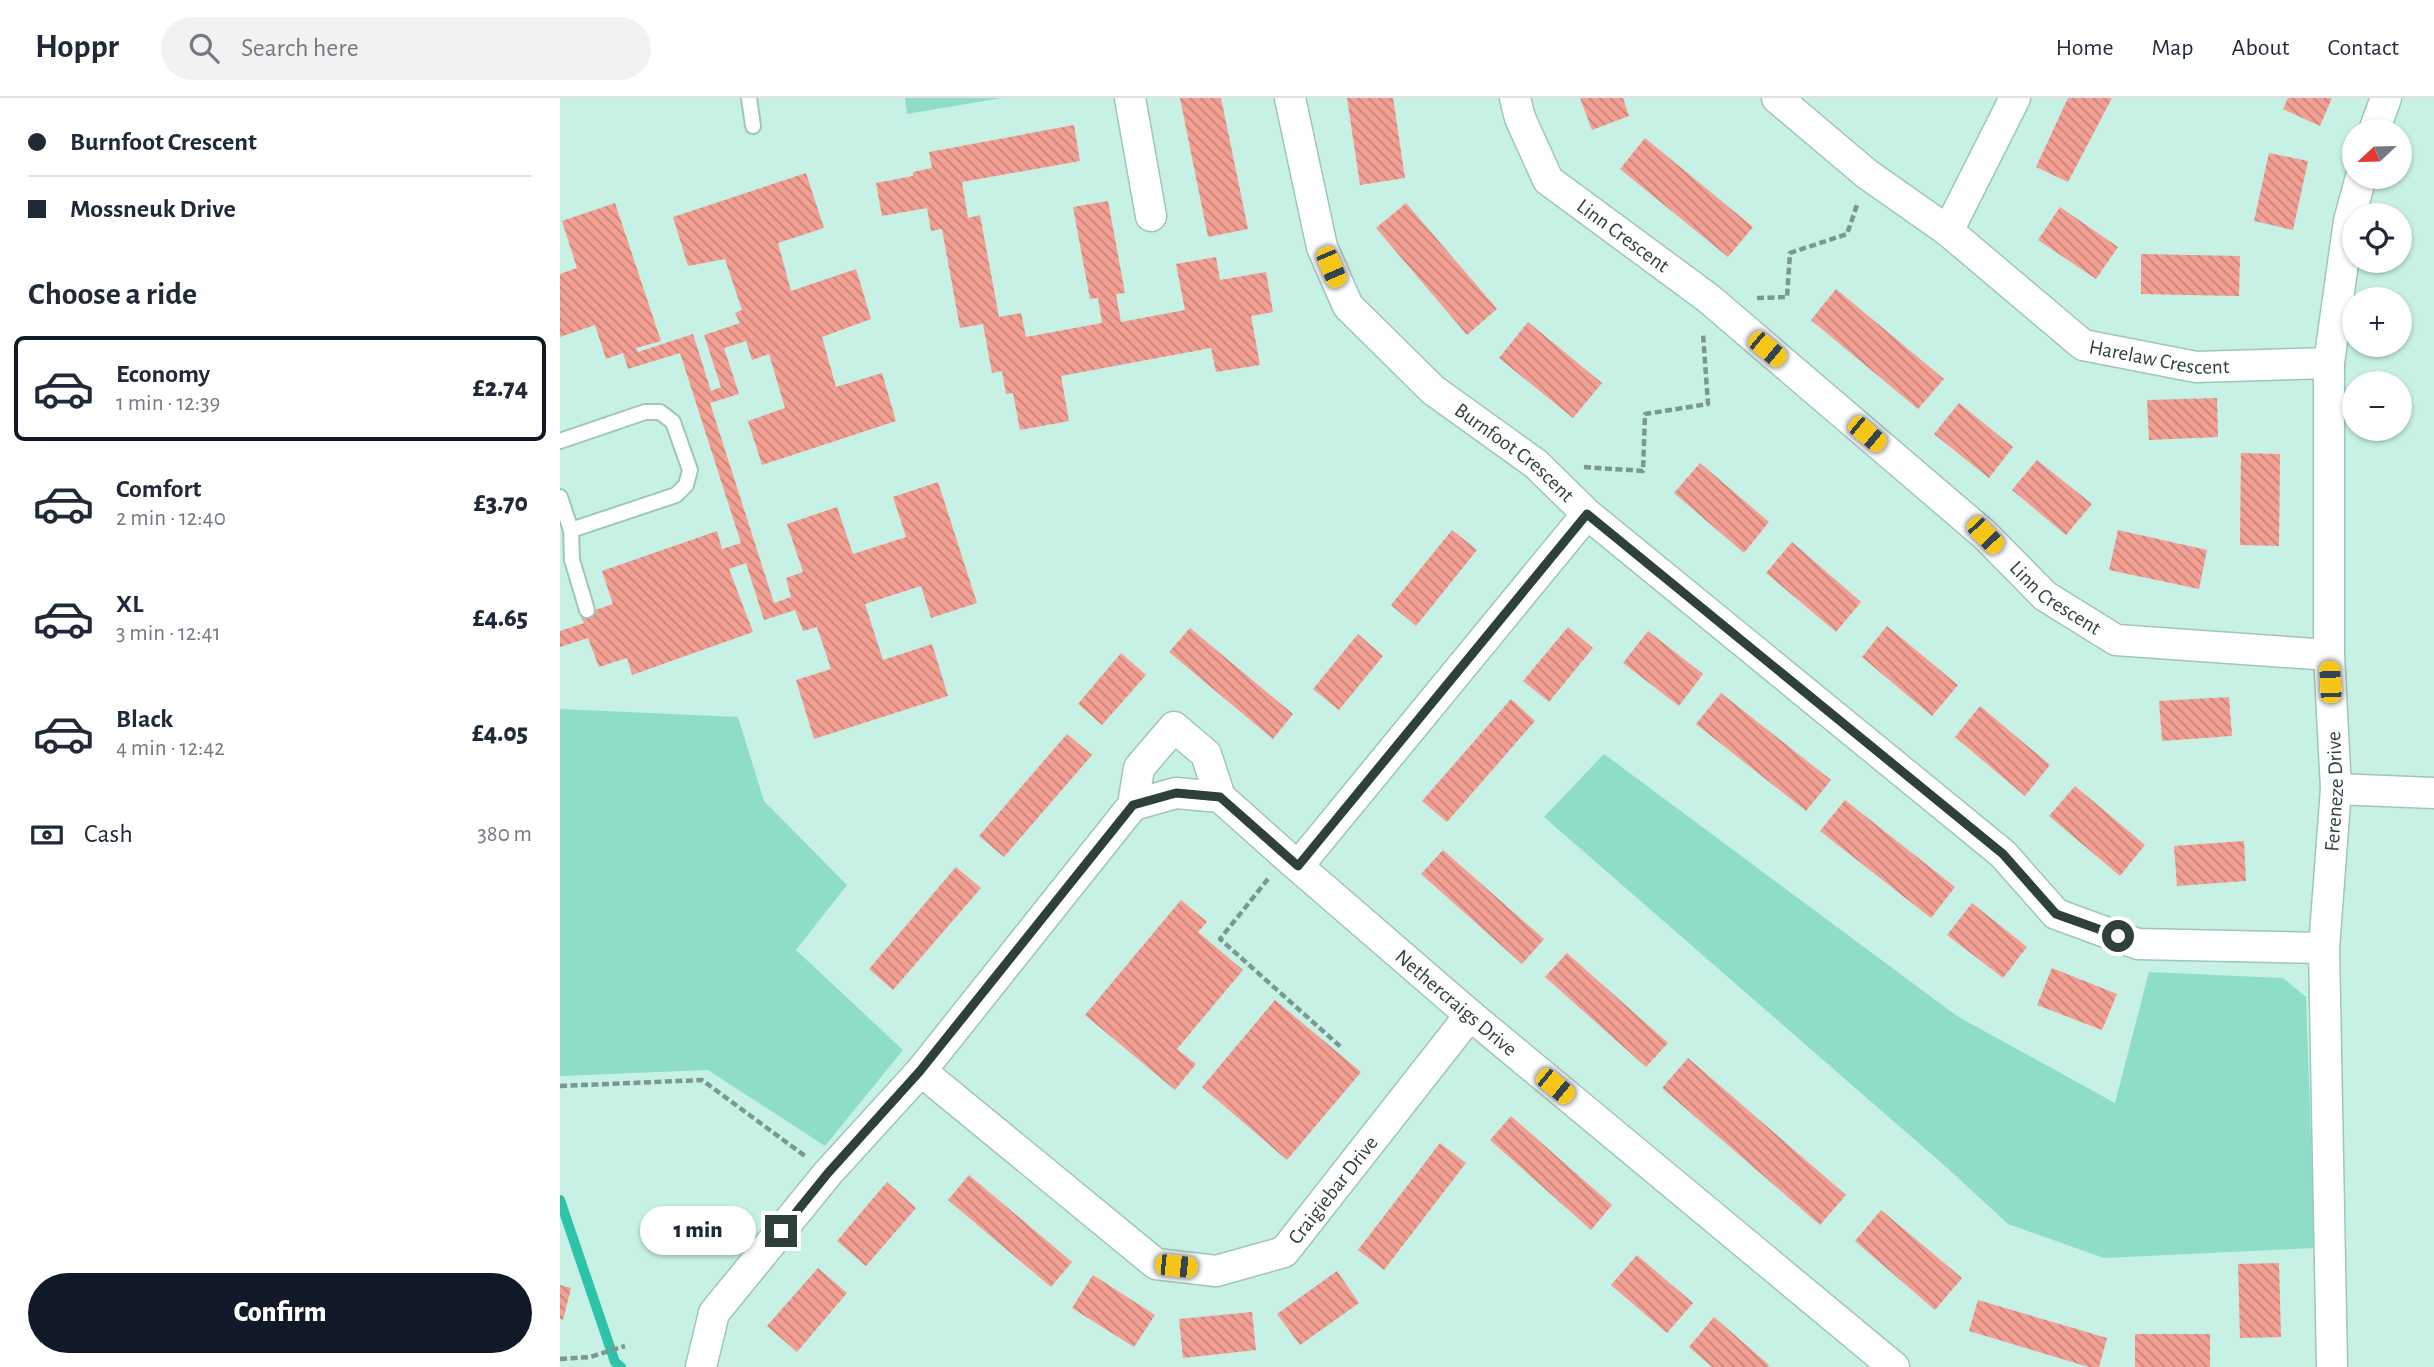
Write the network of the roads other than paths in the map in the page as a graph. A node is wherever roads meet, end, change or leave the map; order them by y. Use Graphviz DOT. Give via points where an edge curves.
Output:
graph roads {
  1 [pos="748,98"];
  2 [pos="1130,98"];
  3 [pos="1290,98"];
  4 [pos="1515,98"];
  5 [pos="2015,98"];
  6 [pos="2386,98"];
  7 [pos="1779,99"];
  8 [pos="2378,119"];
  9 [pos="753,126"];
  10 [pos="2358,189"];
  11 [pos="1151,216"];
  12 [pos="1948,231"];
  13 [pos="2329,363"];
  14 [pos="560,441"];
  15 [pos="560,498"];
  16 [pos="1587,514"];
  17 [pos="571,530"];
  18 [pos="587,610"];
  19 [pos="2329,656"];
  20 [pos="2336,789"];
  21 [pos="2434,793"];
  22 [pos="1220,797"];
  23 [pos="1133,805"];
  24 [pos="1292,861"];
  25 [pos="2324,948"];
  26 [pos="1470,1015"];
  27 [pos="920,1071"];
  28 [pos="701,1367"];
  29 [pos="1894,1367"];
  30 [pos="2332,1367"];
  1 -- 9 [label="lane"];
  2 -- 11 [label="street"];
  3 -- 16 [label="street, Burnfoot Crescent" via="1322,247 1348,306 1433,390 1536,464"];
  4 -- 19 [label="street, Linn Crescent" via="1548,180 1708,298 1985,535 2045,596 2116,640"];
  5 -- 12 [label="street"];
  6 -- 8 [label="street"];
  7 -- 12 [label="street, Harelaw Crescent" via="1867,174"];
  10 -- 13 [label="street, Fereneze Drive"];
  12 -- 13 [label="street, Harelaw Crescent" via="2083,345 2196,368"];
  13 -- 19 [label="street, Fereneze Drive"];
  14 -- 17 [label="lane" via="645,412 660,412 673,422 690,470 686,485 676,495"];
  15 -- 17 [label="lane"];
  16 -- 24 [label="street"];
  16 -- 25 [label="street, Burnfoot Crescent" via="2003,854 2056,914 2138,944"];
  17 -- 18 [label="lane" via="572,560"];
  19 -- 20 [label="street, Fereneze Drive"];
  20 -- 21 [label="street"];
  20 -- 25 [label="street, Fereneze Drive"];
  22 -- 23 [label="street" via="1176,793"];
  22 -- 23 [label="street" via="1206,754 1174,727 1139,768"];
  22 -- 24 [label="street, Nethercraigs Drive"];
  23 -- 27 [label="street"];
  24 -- 26 [label="street, Nethercraigs Drive"];
  25 -- 30 [label="street, Fereneze Drive"];
  26 -- 27 [label="street, Craigiebar Drive" via="1284,1252 1216,1271 1156,1264"];
  26 -- 29 [label="street, Nethercraigs Drive"];
  27 -- 28 [label="street" via="828,1173 714,1313"];
}
